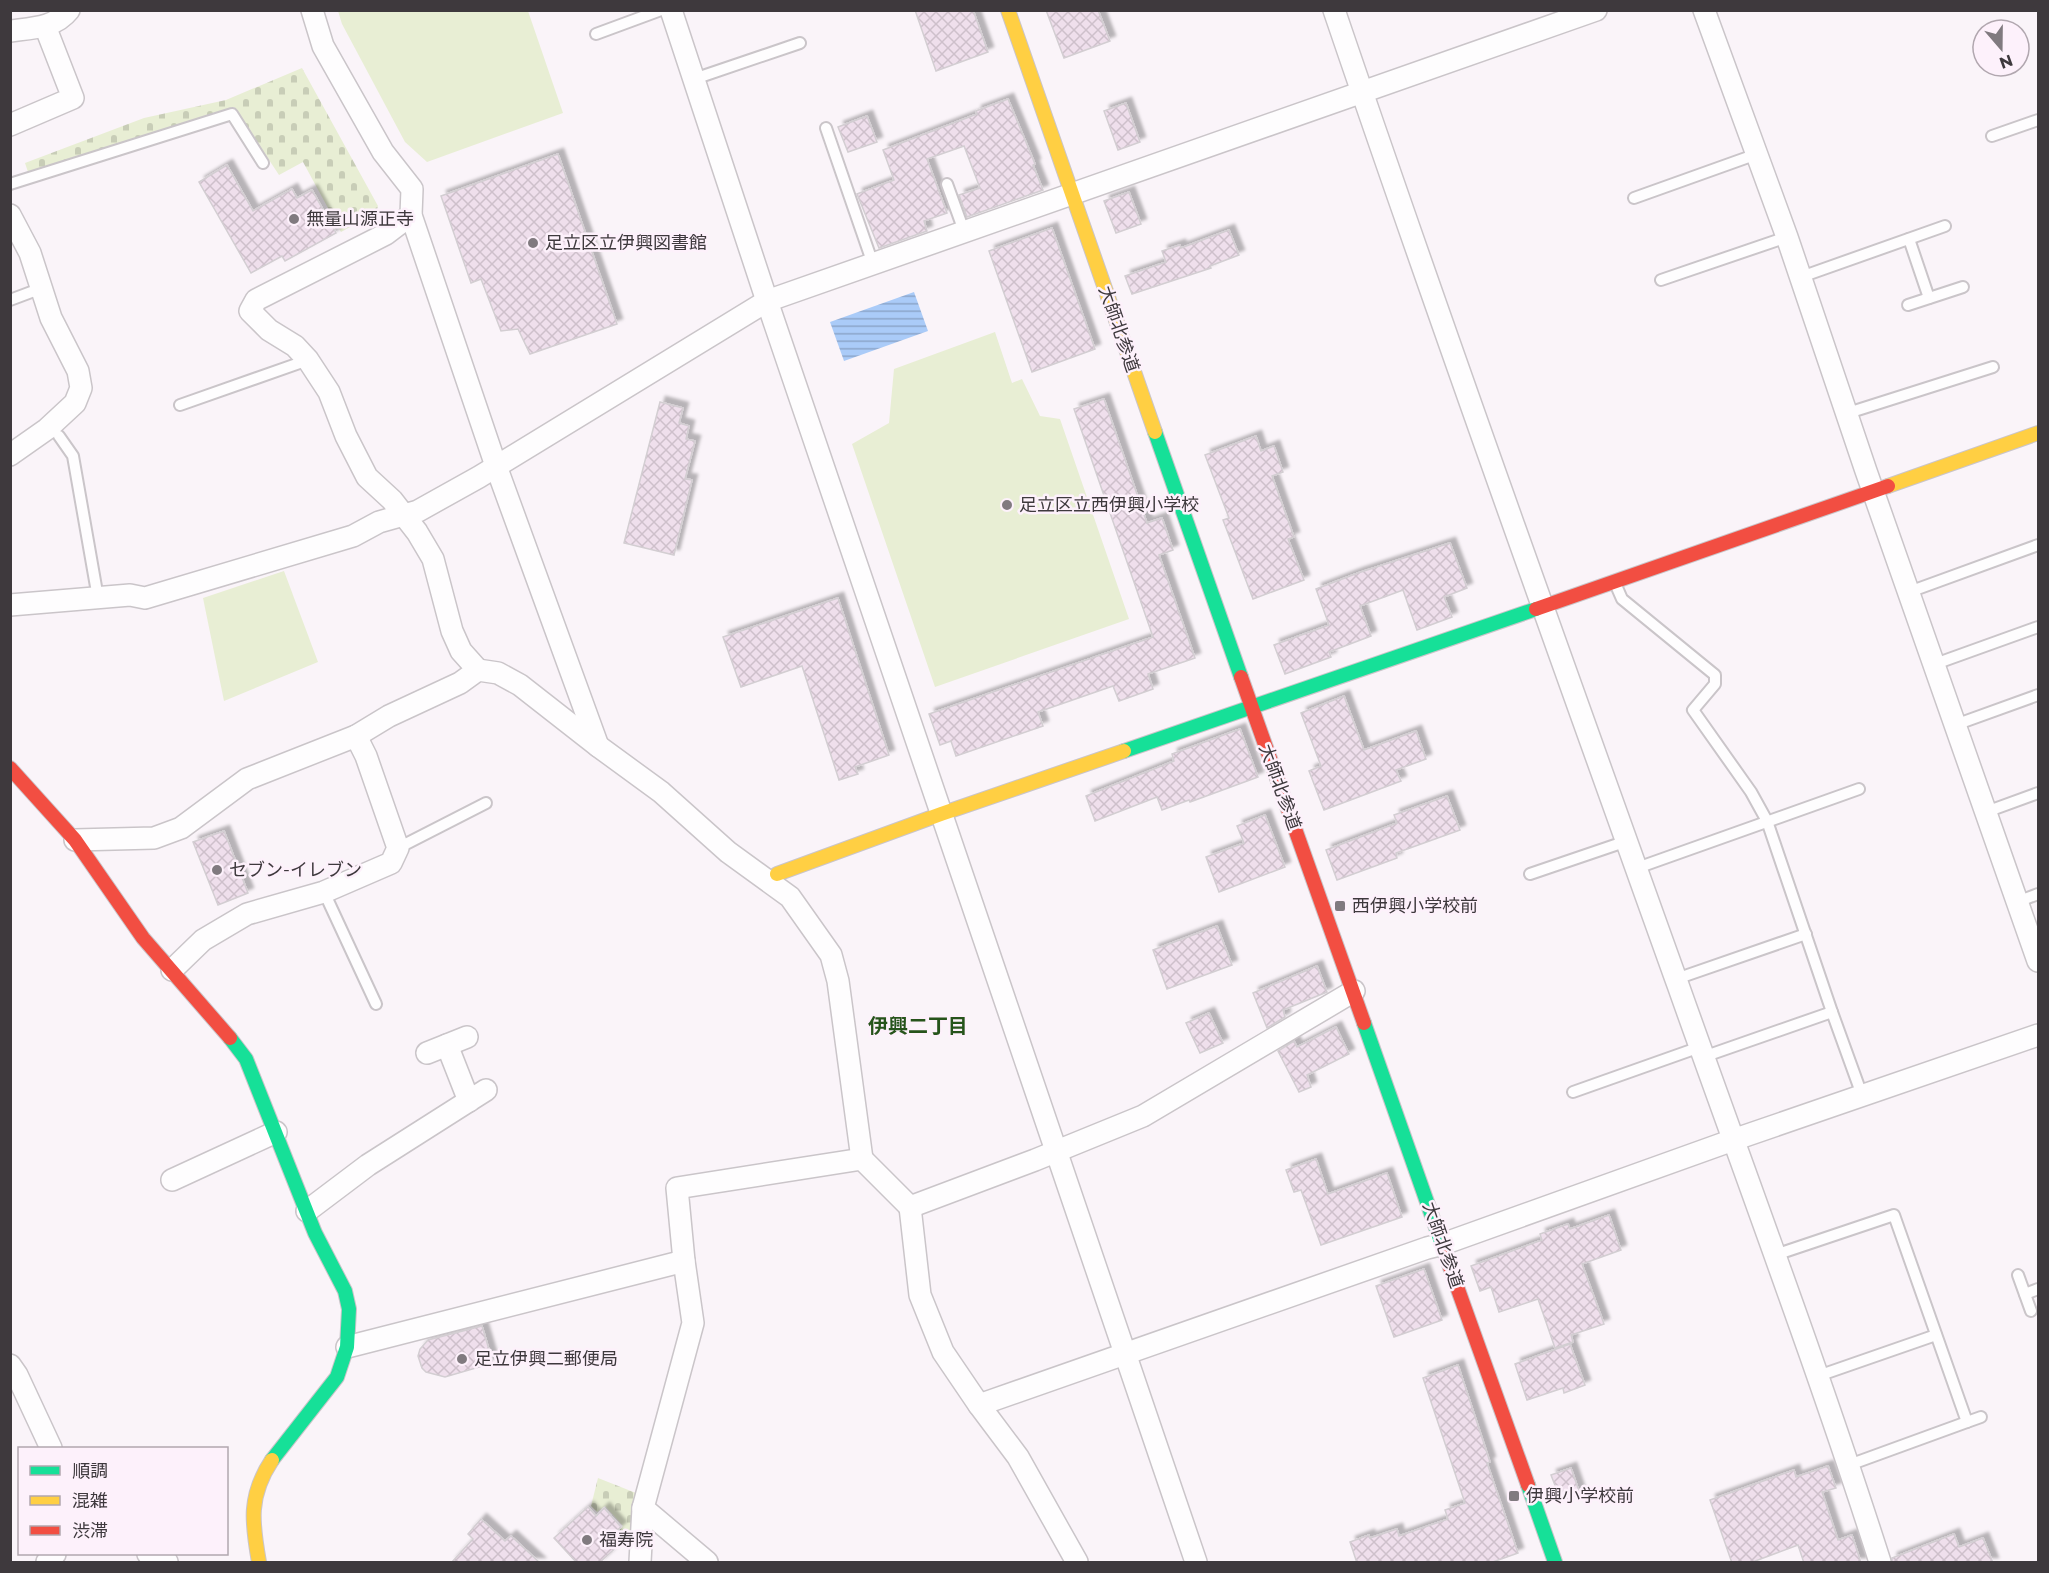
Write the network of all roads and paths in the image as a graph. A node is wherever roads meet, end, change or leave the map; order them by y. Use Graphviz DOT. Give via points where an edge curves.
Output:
graph roads {
  1 [pos="69,10"];
  2 [pos="312,10"];
  3 [pos="661,10"];
  4 [pos="671,10"];
  5 [pos="1008,10"];
  6 [pos="1334,10"];
  7 [pos="1596,10"];
  8 [pos="1704,10"];
  9 [pos="45,26"];
  10 [pos="10,31"];
  11 [pos="596,34"];
  12 [pos="800,43"];
  13 [pos="694,79"];
  14 [pos="1362,93"];
  15 [pos="2038,120"];
  16 [pos="10,125"];
  17 [pos="826,128"];
  18 [pos="1992,136"];
  19 [pos="1757,154"];
  20 [pos="263,163"];
  21 [pos="10,184"];
  22 [pos="947,184"];
  23 [pos="1072,195"];
  24 [pos="1634,198"];
  25 [pos="411,215"];
  26 [pos="1945,226"];
  27 [pos="14,228"];
  28 [pos="964,231"];
  29 [pos="1787,237"];
  30 [pos="1909,239"];
  31 [pos="873,264"];
  32 [pos="1801,277"];
  33 [pos="1661,280"];
  34 [pos="1963,286"];
  35 [pos="42,288"];
  36 [pos="1929,298"];
  37 [pos="10,300"];
  38 [pos="766,301"];
  39 [pos="1908,305"];
  40 [pos="308,360"];
  41 [pos="1993,367"];
  42 [pos="180,405"];
  43 [pos="1848,413"];
  44 [pos="2038,433"];
  45 [pos="59,436"];
  46 [pos="10,455"];
  47 [pos="496,466"];
  48 [pos="1873,491"];
  49 [pos="403,515"];
  50 [pos="2038,545"];
  51 [pos="1615,582"];
  52 [pos="1909,592"];
  53 [pos="98,598"];
  54 [pos="10,605"];
  55 [pos="1541,608"];
  56 [pos="2038,627"];
  57 [pos="1935,664"];
  58 [pos="478,670"];
  59 [pos="2038,695"];
  60 [pos="1252,708"];
  61 [pos="1955,725"];
  62 [pos="356,736"];
  63 [pos="598,746"];
  64 [pos="10,768"];
  65 [pos="1859,789"];
  66 [pos="2038,793"];
  67 [pos="486,803"];
  68 [pos="1986,812"];
  69 [pos="941,814"];
  70 [pos="1767,821"];
  71 [pos="75,840"];
  72 [pos="1627,841"];
  73 [pos="398,848"];
  74 [pos="1637,868"];
  75 [pos="1530,874"];
  76 [pos="772,876"];
  77 [pos="324,892"];
  78 [pos="2038,894"];
  79 [pos="2017,902"];
  80 [pos="1806,934"];
  81 [pos="2038,961"];
  82 [pos="172,970"];
  83 [pos="1676,979"];
  84 [pos="1354,991"];
  85 [pos="376,1004"];
  86 [pos="1832,1012"];
  87 [pos="2038,1035"];
  88 [pos="467,1037"];
  89 [pos="447,1045"];
  90 [pos="1702,1052"];
  91 [pos="427,1053"];
  92 [pos="1573,1092"];
  93 [pos="1862,1095"];
  94 [pos="276,1132"];
  95 [pos="1733,1140"];
  96 [pos="1056,1150"];
  97 [pos="862,1159"];
  98 [pos="172,1180"];
  99 [pos="910,1207"];
  100 [pos="307,1211"];
  101 [pos="1443,1244"];
  102 [pos="1775,1255"];
  103 [pos="684,1261"];
  104 [pos="2018,1275"];
  105 [pos="2038,1289"];
  106 [pos="2025,1294"];
  107 [pos="2031,1311"];
  108 [pos="1936,1335"];
  109 [pos="347,1347"];
  110 [pos="1124,1352"];
  111 [pos="10,1365"];
  112 [pos="1818,1376"];
  113 [pos="979,1405"];
  114 [pos="1981,1417"];
  115 [pos="1966,1422"];
  116 [pos="50,1447"];
  117 [pos="1849,1465"];
  118 [pos="643,1508"];
  119 [pos="150,1555"];
  120 [pos="167,1563"];
  121 [pos="259,1563"];
  122 [pos="640,1563"];
  123 [pos="706,1563"];
  124 [pos="1077,1563"];
  125 [pos="1196,1563"];
  126 [pos="1555,1563"];
  127 [pos="1880,1563"];
  1 -- 9 [label="street" via="63,18"];
  2 -- 25 [label="street" via="323,46 383,152 412,189"];
  3 -- 11 [label="lane"];
  4 -- 13 [label="street"];
  5 -- 23 [label="street, 大師北参道"];
  6 -- 14 [label="street"];
  7 -- 14 [label="street"];
  8 -- 19 [label="street"];
  9 -- 10 [label="street"];
  9 -- 16 [label="street" via="73,98"];
  12 -- 13 [label="lane"];
  13 -- 38 [label="street"];
  14 -- 23 [label="street"];
  14 -- 55 [label="street"];
  15 -- 18 [label="lane"];
  17 -- 31 [label="lane"];
  19 -- 24 [label="lane"];
  19 -- 29 [label="street"];
  20 -- 21 [label="lane" via="232,114"];
  22 -- 28 [label="lane"];
  23 -- 28 [label="street"];
  23 -- 60 [label="street, 大師北参道"];
  25 -- 40 [label="street" via="386,234 256,300 250,311"];
  25 -- 47 [label="street"];
  26 -- 30 [label="lane"];
  27 -- 35 [label="street" via="30,253"];
  28 -- 31 [label="street"];
  29 -- 32 [label="street"];
  29 -- 33 [label="lane"];
  30 -- 32 [label="lane"];
  30 -- 36 [label="lane"];
  31 -- 38 [label="street"];
  32 -- 43 [label="street"];
  34 -- 36 [label="lane"];
  35 -- 37 [label="lane"];
  35 -- 46 [label="street" via="51,318 78,371 81,388 75,403"];
  36 -- 39 [label="lane"];
  38 -- 47 [label="street"];
  38 -- 69 [label="street"];
  40 -- 42 [label="lane"];
  40 -- 49 [label="street" via="328,392 367,477"];
  41 -- 43 [label="lane"];
  43 -- 48 [label="street"];
  44 -- 48 [label="street"];
  45 -- 53 [label="lane" via="73,456"];
  47 -- 49 [label="street" via="418,511"];
  47 -- 63 [label="street"];
  48 -- 51 [label="street"];
  48 -- 52 [label="street"];
  49 -- 53 [label="street" via="353,536 168,592 145,598"];
  49 -- 58 [label="street" via="434,559 452,631 461,651"];
  50 -- 52 [label="lane"];
  51 -- 55 [label="street"];
  51 -- 70 [label="lane" via="1622,599 1715,675 1714,684 1693,710"];
  52 -- 57 [label="street"];
  53 -- 54 [label="street"];
  55 -- 60 [label="street"];
  55 -- 72 [label="street"];
  56 -- 57 [label="lane"];
  57 -- 61 [label="street"];
  58 -- 62 [label="street"];
  58 -- 63 [label="street" via="498,673 520,685"];
  59 -- 61 [label="lane"];
  60 -- 69 [label="street"];
  60 -- 84 [label="street, 大師北参道"];
  61 -- 68 [label="street"];
  62 -- 71 [label="street" via="247,779 166,835"];
  62 -- 73 [label="street"];
  63 -- 76 [label="street" via="661,792 728,852"];
  64 -- 71 [label="street"];
  65 -- 70 [label="lane"];
  66 -- 68 [label="lane"];
  67 -- 73 [label="lane"];
  68 -- 79 [label="street"];
  69 -- 76 [label="street"];
  69 -- 96 [label="street"];
  70 -- 74 [label="lane"];
  70 -- 80 [label="lane"];
  71 -- 82 [label="street" via="143,938"];
  72 -- 74 [label="street"];
  72 -- 75 [label="lane"];
  73 -- 77 [label="street" via="391,863"];
  74 -- 83 [label="street"];
  76 -- 97 [label="street" via="831,955 838,981"];
  77 -- 82 [label="street" via="246,914 203,939"];
  77 -- 85 [label="lane"];
  78 -- 79 [label="lane"];
  79 -- 81 [label="street"];
  80 -- 83 [label="lane"];
  80 -- 86 [label="lane"];
  82 -- 94 [label="street" via="246,1059"];
  83 -- 90 [label="street"];
  84 -- 96 [label="street" via="1143,1116"];
  84 -- 101 [label="street, 大師北参道"];
  86 -- 90 [label="lane"];
  86 -- 93 [label="lane"];
  87 -- 93 [label="street"];
  88 -- 89 [label="street"];
  89 -- 91 [label="street"];
  89 -- 100 [label="street" via="477,1095 368,1165"];
  90 -- 92 [label="lane"];
  90 -- 95 [label="street"];
  93 -- 95 [label="street"];
  94 -- 98 [label="street"];
  94 -- 100 [label="street"];
  95 -- 101 [label="street"];
  95 -- 102 [label="street"];
  96 -- 99 [label="street"];
  96 -- 110 [label="street"];
  97 -- 99 [label="street"];
  97 -- 103 [label="street" via="677,1188"];
  99 -- 113 [label="street" via="920,1295 943,1352"];
  100 -- 109 [label="street" via="345,1291 349,1309"];
  101 -- 110 [label="street"];
  101 -- 126 [label="street, 大師北参道"];
  102 -- 108 [label="lane" via="1894,1215"];
  102 -- 112 [label="street"];
  103 -- 109 [label="street"];
  103 -- 118 [label="street" via="693,1323"];
  104 -- 106 [label="lane"];
  105 -- 106 [label="lane"];
  106 -- 107 [label="lane"];
  108 -- 112 [label="lane"];
  108 -- 115 [label="lane"];
  109 -- 121 [label="street" via="337,1377 270,1463 257,1489 252,1521"];
  110 -- 113 [label="street"];
  110 -- 125 [label="street"];
  111 -- 116 [label="street"];
  112 -- 117 [label="street"];
  113 -- 124 [label="street" via="1018,1457"];
  114 -- 115 [label="lane"];
  115 -- 117 [label="lane"];
  117 -- 127 [label="street"];
  118 -- 122 [label="street"];
  118 -- 123 [label="street"];
  119 -- 120 [label="street"];
}
